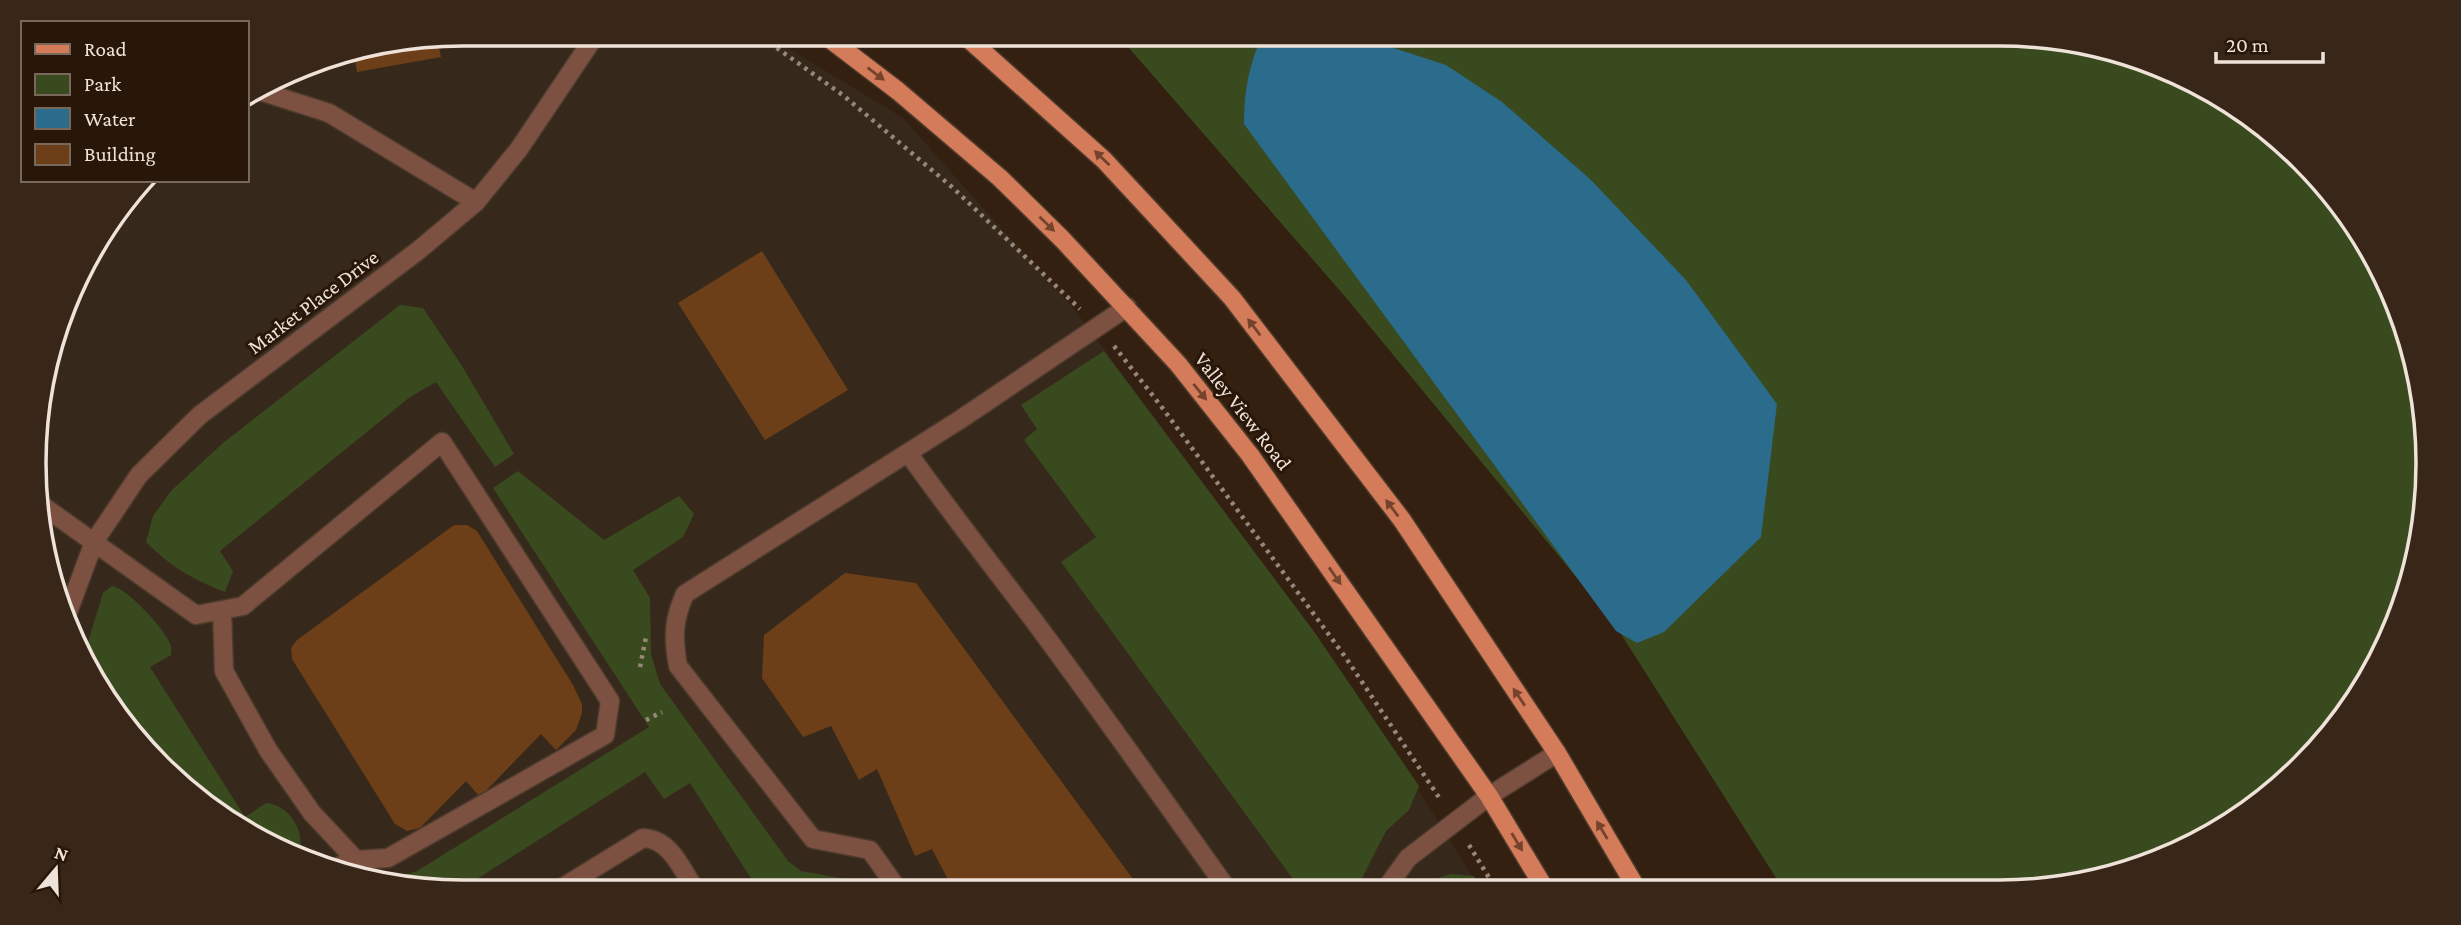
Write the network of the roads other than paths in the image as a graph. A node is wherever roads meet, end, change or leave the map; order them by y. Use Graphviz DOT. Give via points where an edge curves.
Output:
graph roads {
  1 [pos="588,46"];
  2 [pos="839,46"];
  3 [pos="977,46"];
  4 [pos="268,94"];
  5 [pos="476,202"];
  6 [pos="1127,307"];
  7 [pos="908,453"];
  8 [pos="48,510"];
  9 [pos="93,542"];
  10 [pos="71,604"];
  11 [pos="222,610"];
  12 [pos="1557,754"];
  13 [pos="1489,796"];
  14 [pos="356,860"];
  15 [pos="348,863"];
  16 [pos="573,880"];
  17 [pos="689,880"];
  18 [pos="892,880"];
  19 [pos="1221,880"];
  20 [pos="1392,880"];
  21 [pos="1540,880"];
  22 [pos="1632,880"];
  1 -- 5 [label="street, Market Place Drive" via="519,149"];
  2 -- 6 [label="main road, Valley View Road, one-way" via="1000,178"];
  12 -- 3 [label="main road, one-way" via="1402,520 1232,298 1104,160"];
  4 -- 5 [label="street" via="329,113"];
  5 -- 9 [label="street, Market Place Drive" via="200,415 139,475"];
  6 -- 7 [label="street"];
  6 -- 13 [label="main road, Valley View Road, one-way" via="1250,455"];
  7 -- 18 [label="street" via="685,594 676,614 674,639 678,666 813,839 870,850"];
  7 -- 19 [label="street"];
  8 -- 9 [label="street"];
  9 -- 10 [label="street, Market Place Drive"];
  9 -- 11 [label="street" via="196,615"];
  11 -- 14 [label="street" via="225,671 268,750 304,803"];
  11 -- 14 [label="street" via="243,606 442,442 610,701 605,735 388,858"];
  12 -- 13 [label="street"];
  22 -- 12 [label="main road, one-way"];
  13 -- 20 [label="street" via="1408,858"];
  13 -- 21 [label="main road, Valley View Road, one-way"];
  14 -- 15 [label="street"];
  16 -- 17 [label="street" via="643,838 652,838 668,847"];
}
